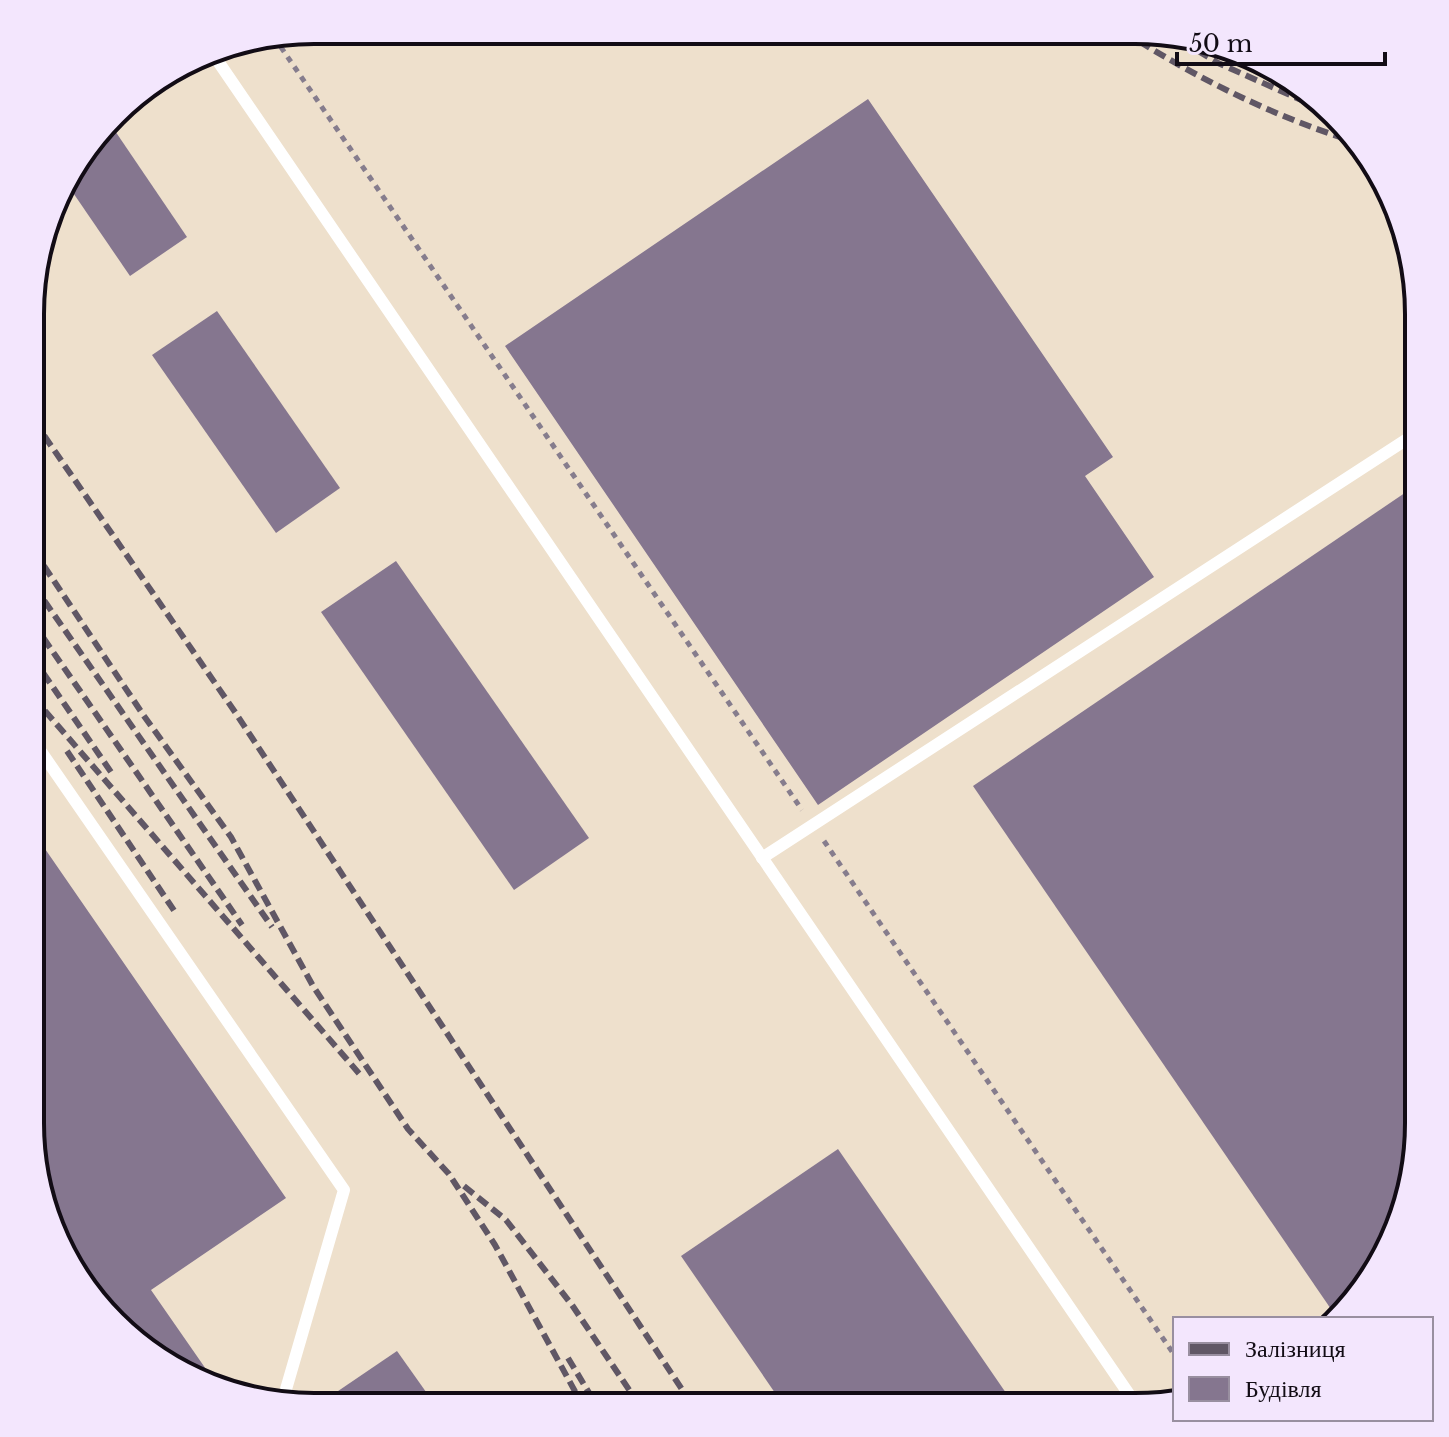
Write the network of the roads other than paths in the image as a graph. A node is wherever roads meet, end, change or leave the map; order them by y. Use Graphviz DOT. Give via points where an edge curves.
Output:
graph roads {
  1 [pos="218,62"];
  2 [pos="1404,441"];
  3 [pos="45,757"];
  4 [pos="762,858"];
  5 [pos="285,1391"];
  6 [pos="1127,1392"];
  1 -- 4 [label="lane"];
  2 -- 4 [label="lane"];
  3 -- 5 [label="lane" via="344,1190"];
  4 -- 6 [label="lane"];
}
